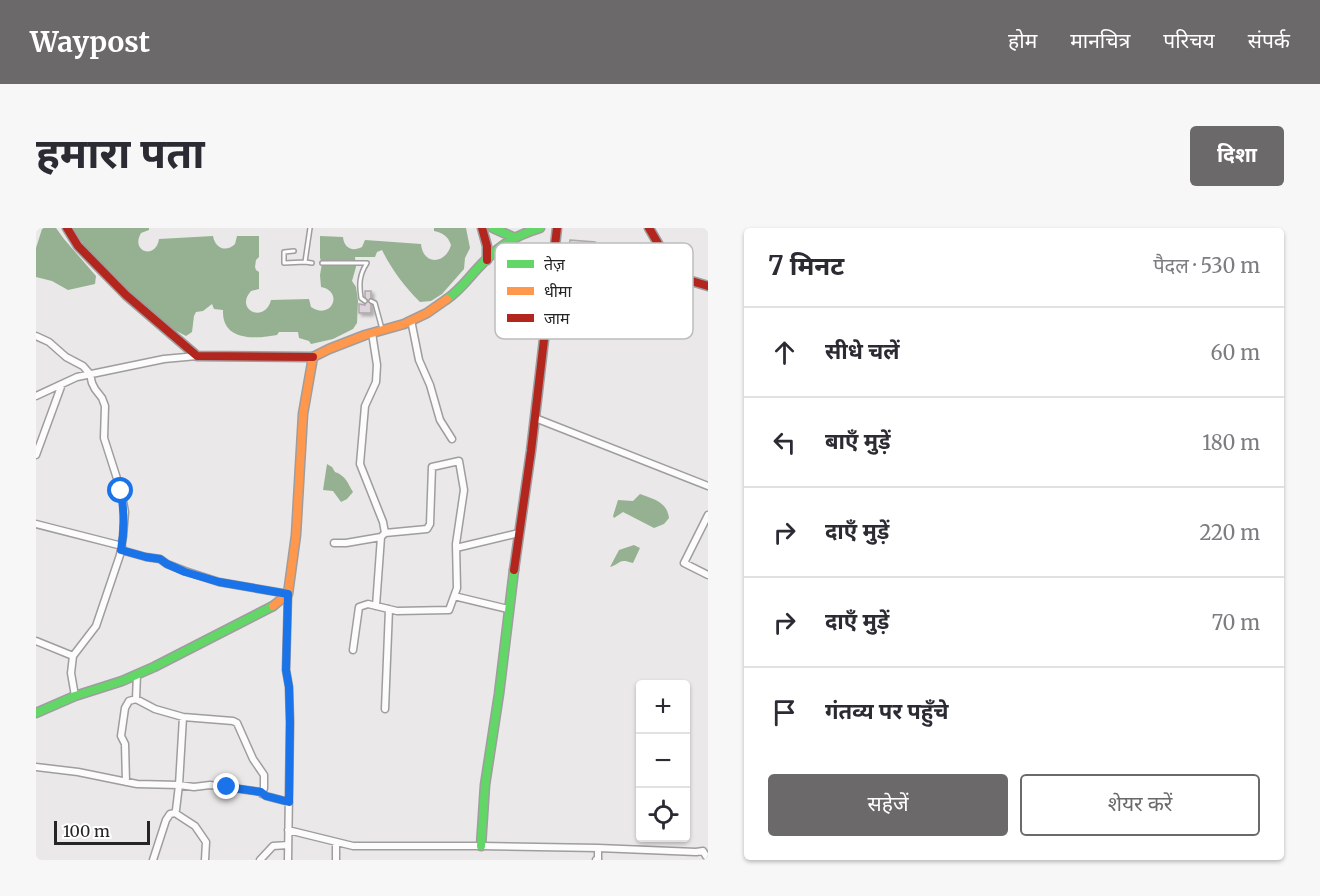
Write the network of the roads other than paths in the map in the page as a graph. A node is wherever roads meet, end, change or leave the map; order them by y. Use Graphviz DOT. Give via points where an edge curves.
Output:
graph roads {
  1 [pos="67,228"];
  2 [pos="310,228"];
  3 [pos="482,228"];
  4 [pos="493,228"];
  5 [pos="540,228"];
  6 [pos="557,228"];
  7 [pos="649,228"];
  8 [pos="514,238"];
  9 [pos="506,243"];
  10 [pos="555,243"];
  11 [pos="658,243"];
  12 [pos="294,251"];
  13 [pos="495,253"];
  14 [pos="487,260"];
  15 [pos="305,262"];
  16 [pos="323,262"];
  17 [pos="312,263"];
  18 [pos="693,282"];
  19 [pos="708,286"];
  20 [pos="365,301"];
  21 [pos="371,301"];
  22 [pos="411,320"];
  23 [pos="383,330"];
  24 [pos="372,333"];
  25 [pos="36,336"];
  26 [pos="544,339"];
  27 [pos="197,356"];
  28 [pos="313,357"];
  29 [pos="90,374"];
  30 [pos="62,384"];
  31 [pos="36,396"];
  32 [pos="535,418"];
  33 [pos="452,439"];
  34 [pos="36,455"];
  35 [pos="708,486"];
  36 [pos="708,515"];
  37 [pos="36,524"];
  38 [pos="519,533"];
  39 [pos="383,535"];
  40 [pos="334,543"];
  41 [pos="121,548"];
  42 [pos="456,548"];
  43 [pos="708,575"];
  44 [pos="288,594"];
  45 [pos="454,596"];
  46 [pos="376,606"];
  47 [pos="389,609"];
  48 [pos="508,609"];
  49 [pos="36,641"];
  50 [pos="353,650"];
  51 [pos="73,656"];
  52 [pos="137,674"];
  53 [pos="75,696"];
  54 [pos="136,699"];
  55 [pos="385,709"];
  56 [pos="36,713"];
  57 [pos="183,717"];
  58 [pos="36,767"];
  59 [pos="126,782"];
  60 [pos="179,785"];
  61 [pos="262,794"];
  62 [pos="289,802"];
  63 [pos="176,813"];
  64 [pos="288,830"];
  65 [pos="336,842"];
  66 [pos="288,845"];
  67 [pos="481,846"];
  68 [pos="598,848"];
  69 [pos="696,852"];
  70 [pos="708,857"];
  71 [pos="153,860"];
  72 [pos="205,860"];
  73 [pos="260,860"];
  74 [pos="288,860"];
  75 [pos="336,860"];
  76 [pos="596,860"];
  77 [pos="696,860"];
  1 -- 27 [label="street" via="78,246 126,295"];
  2 -- 15 [label="lane"];
  3 -- 14 [label="street"];
  4 -- 8 [label="street"];
  5 -- 8 [label="street"];
  6 -- 10 [label="street"];
  7 -- 11 [label="street"];
  8 -- 9 [label="street"];
  12 -- 15 [label="lane" via="284,252 284,263"];
  13 -- 14 [label="street"];
  14 -- 22 [label="street" via="457,292"];
  15 -- 17 [label="lane"];
  16 -- 20 [label="lane" via="367,263 359,285"];
  18 -- 19 [label="street"];
  21 -- 23 [label="lane"];
  22 -- 23 [label="street"];
  22 -- 33 [label="street" via="419,360 440,420"];
  23 -- 24 [label="street"];
  24 -- 28 [label="street"];
  24 -- 39 [label="street" via="376,382 365,406 360,464 383,522"];
  25 -- 29 [label="street"];
  26 -- 32 [label="street"];
  27 -- 28 [label="street"];
  27 -- 29 [label="street"];
  28 -- 44 [label="street" via="303,414 296,535"];
  29 -- 30 [label="street"];
  29 -- 41 [label="street" via="105,406 104,438 121,491"];
  30 -- 31 [label="street"];
  30 -- 34 [label="street"];
  32 -- 35 [label="street"];
  32 -- 38 [label="street"];
  36 -- 43 [label="street" via="684,563"];
  37 -- 41 [label="street"];
  38 -- 42 [label="street"];
  38 -- 48 [label="street"];
  39 -- 40 [label="street"];
  39 -- 42 [label="street" via="427,529 432,467 459,461 464,490"];
  39 -- 46 [label="street"];
  41 -- 44 [label="street" via="219,582"];
  41 -- 51 [label="street" via="96,626"];
  42 -- 45 [label="street"];
  44 -- 52 [label="street" via="277,604"];
  44 -- 62 [label="street"];
  45 -- 47 [label="street" via="449,610"];
  45 -- 48 [label="street"];
  46 -- 47 [label="street"];
  46 -- 50 [label="street" via="359,607"];
  47 -- 55 [label="street"];
  48 -- 67 [label="street"];
  49 -- 51 [label="street"];
  51 -- 53 [label="street"];
  52 -- 53 [label="street"];
  52 -- 54 [label="street"];
  53 -- 56 [label="street"];
  54 -- 57 [label="street"];
  54 -- 59 [label="street" via="125,708 121,736 125,744"];
  57 -- 60 [label="street"];
  57 -- 61 [label="street" via="237,723 264,776"];
  58 -- 59 [label="street"];
  59 -- 60 [label="street"];
  60 -- 61 [label="street" via="210,785"];
  60 -- 63 [label="street"];
  61 -- 62 [label="street"];
  62 -- 64 [label="street"];
  63 -- 71 [label="street" via="166,820"];
  63 -- 72 [label="street" via="195,826 206,842"];
  64 -- 65 [label="street"];
  64 -- 66 [label="street"];
  65 -- 67 [label="street" via="353,846"];
  65 -- 75 [label="street"];
  66 -- 73 [label="street" via="273,846"];
  66 -- 74 [label="street"];
  67 -- 68 [label="street"];
  68 -- 69 [label="street"];
  68 -- 76 [label="street"];
  69 -- 70 [label="street" via="703,851"];
  69 -- 77 [label="street"];
}
